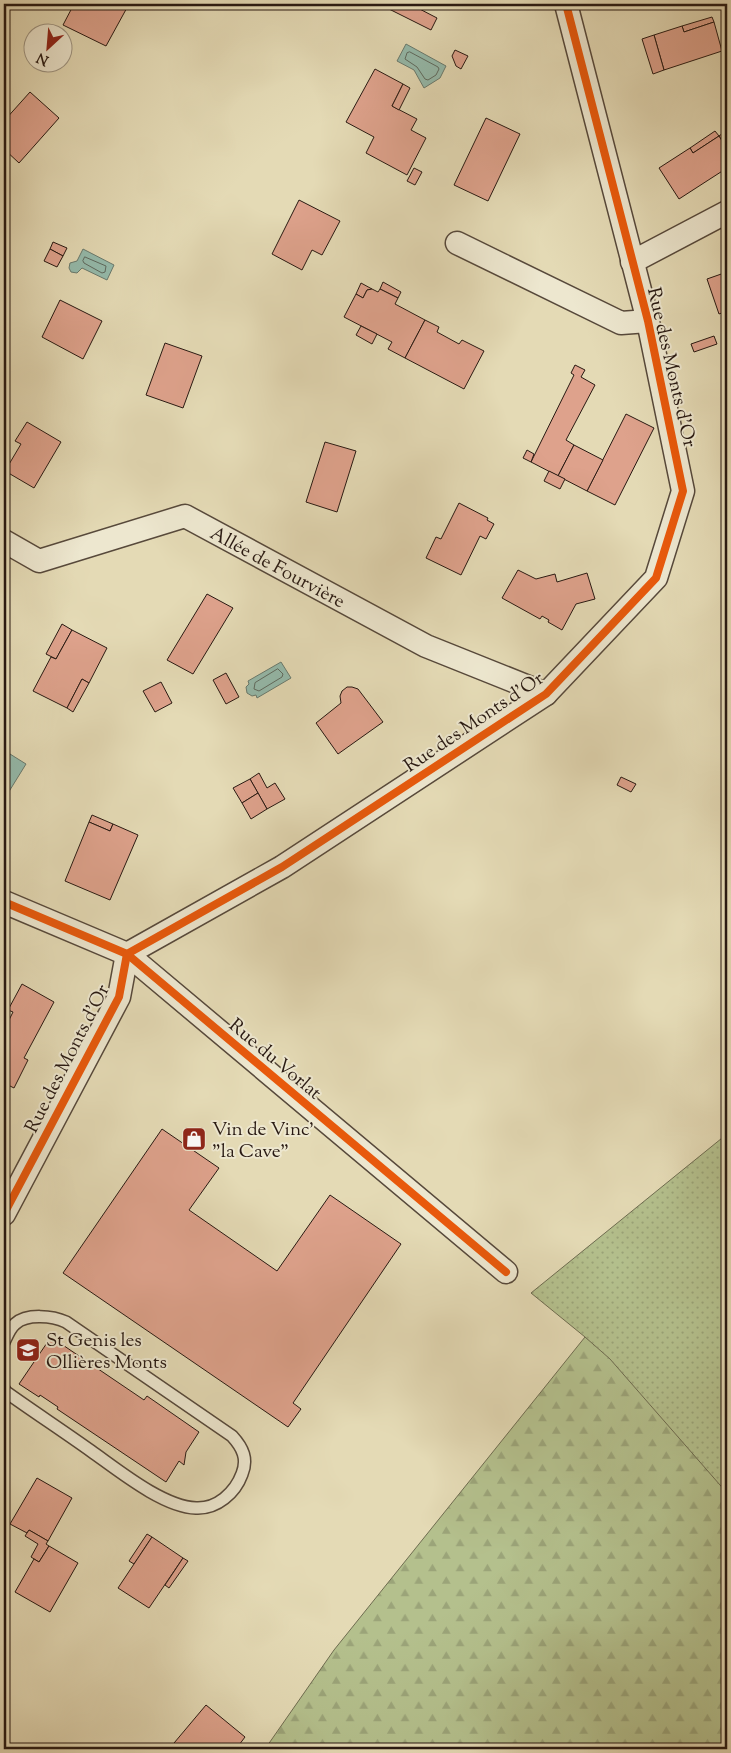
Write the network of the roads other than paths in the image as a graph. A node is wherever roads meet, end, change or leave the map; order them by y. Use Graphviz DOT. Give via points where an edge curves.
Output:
graph roads {
  1 [pos="566,4"];
  2 [pos="727,212"];
  3 [pos="457,243"];
  4 [pos="632,262"];
  5 [pos="648,321"];
  6 [pos="4,541"];
  7 [pos="546,694"];
  8 [pos="4,902"];
  9 [pos="127,954"];
  10 [pos="4,1214"];
  11 [pos="506,1272"];
  12 [pos="5,1336"];
  13 [pos="4,1389"];
  1 -- 4 [label="street, Rue des Monts d'Or"];
  2 -- 4 [label="street"];
  3 -- 5 [label="street" via="621,323"];
  4 -- 5 [label="street, Rue des Monts d'Or"];
  5 -- 7 [label="street, Rue des Monts d'Or" via="683,491 656,578"];
  6 -- 7 [label="street, Allée de Fourvière" via="39,561 185,516 426,646"];
  7 -- 9 [label="street, Rue des Monts d'Or" via="282,867"];
  8 -- 9 [label="street, Rue du Vorlat"];
  9 -- 10 [label="street, Rue des Monts d'Or" via="119,997"];
  9 -- 11 [label="street, Rue du Vorlat"];
  12 -- 13 [label="lane" via="14,1324 28,1318 58,1318 66,1322 232,1436 244,1454 241,1476 223,1501 211,1507 196,1508 173,1503 140,1485"];
}
